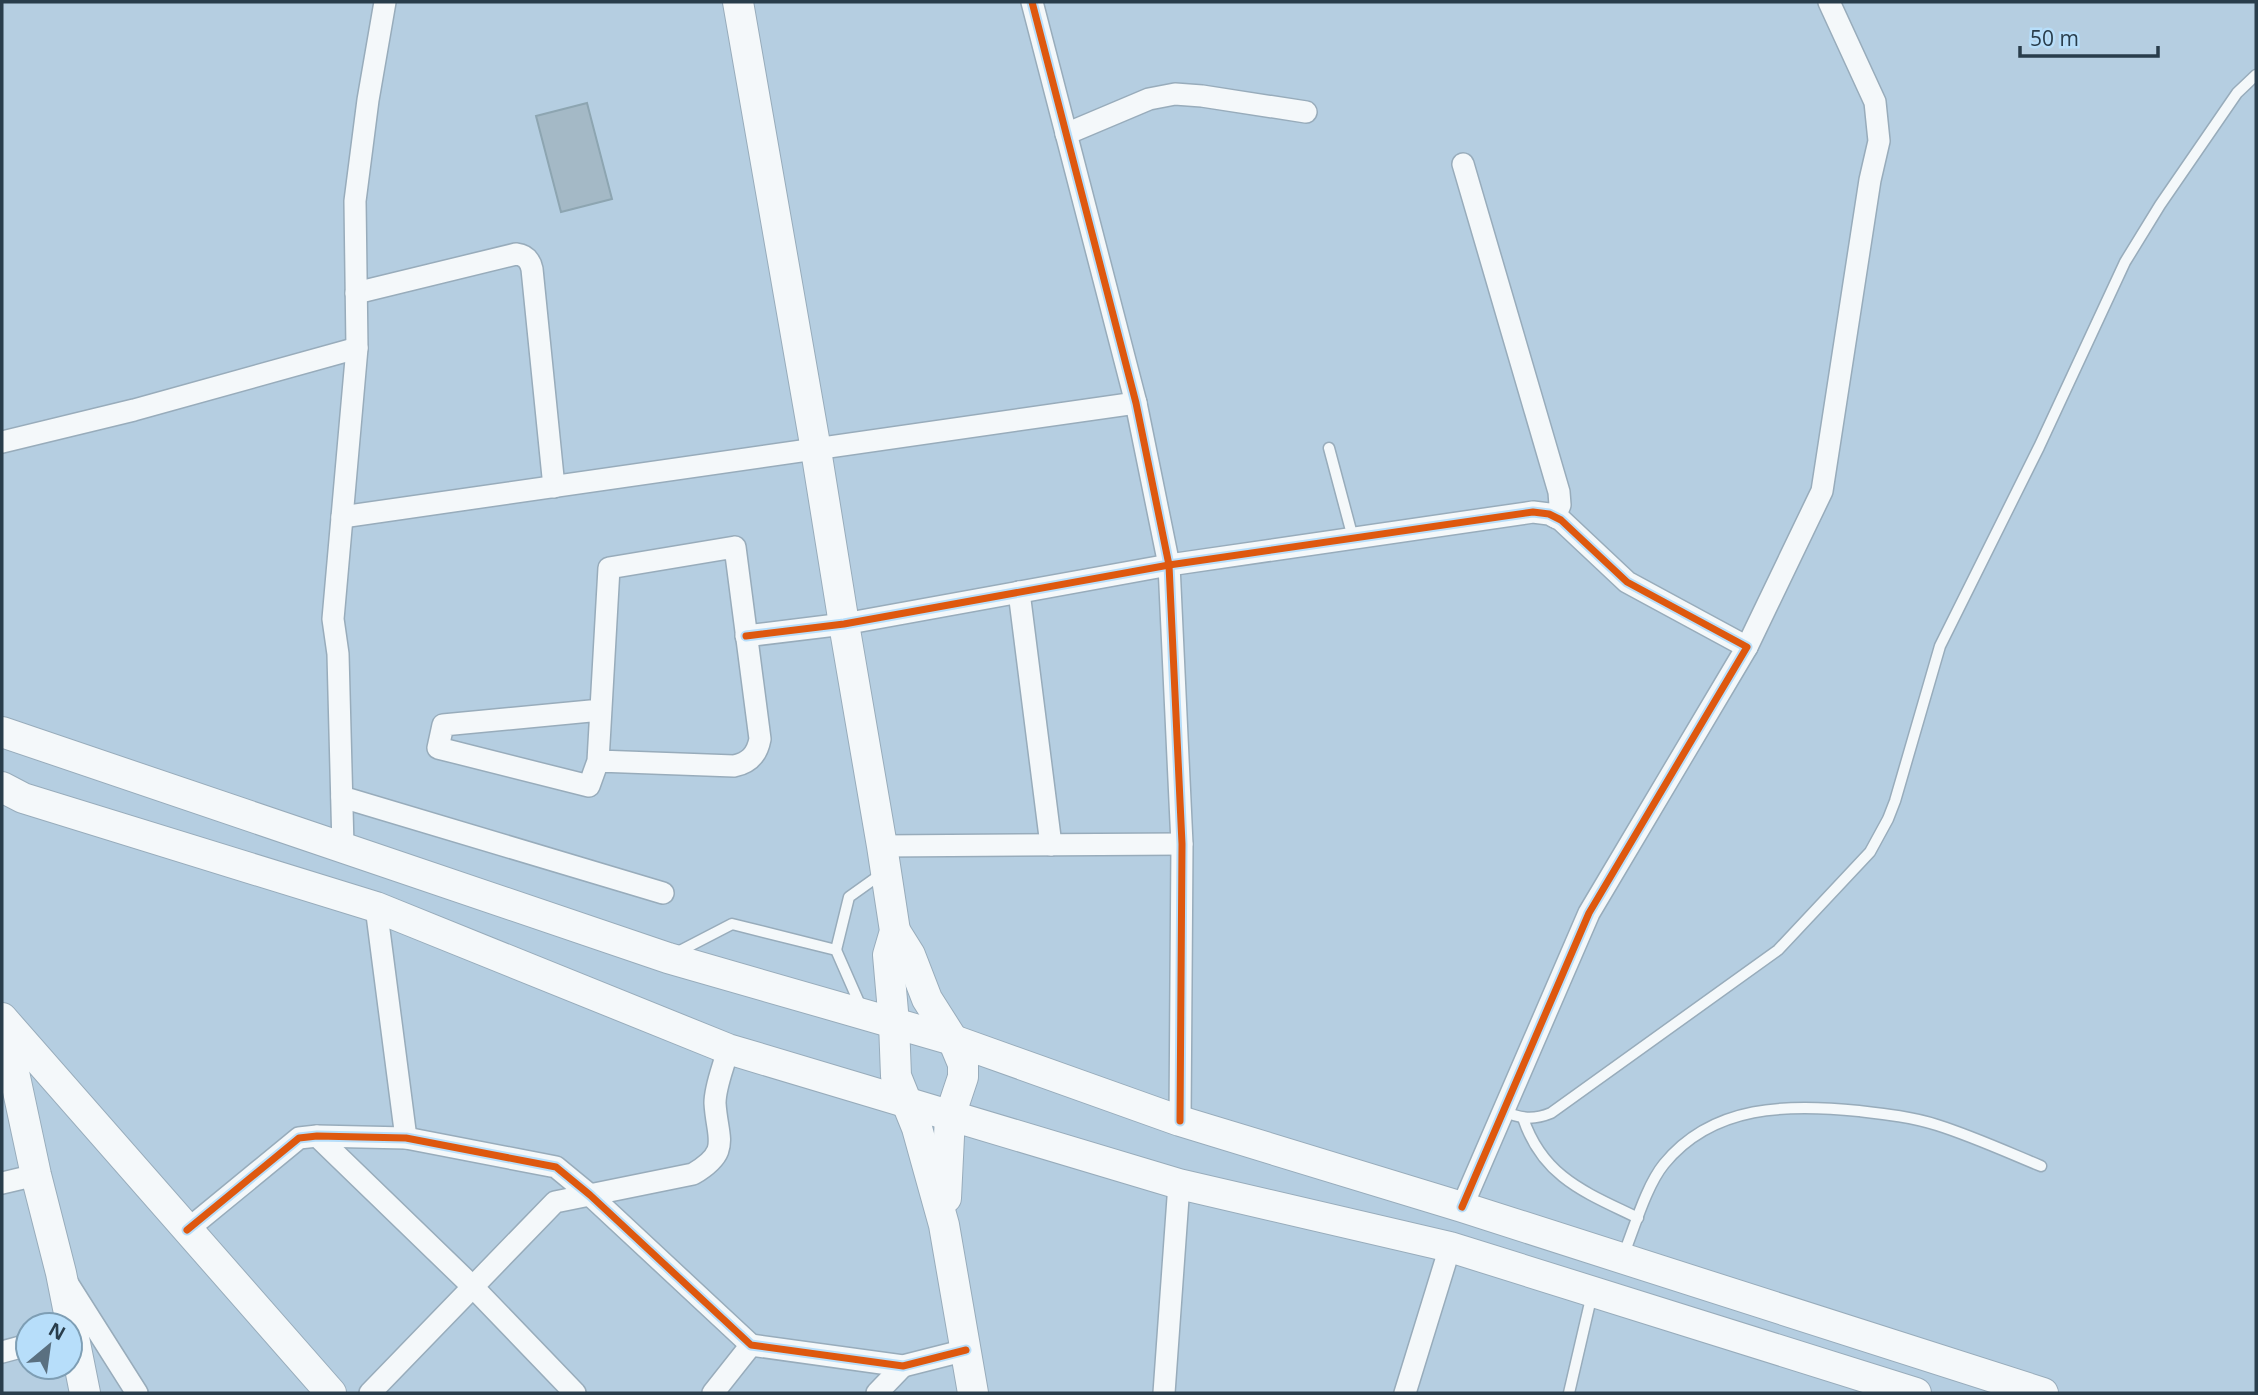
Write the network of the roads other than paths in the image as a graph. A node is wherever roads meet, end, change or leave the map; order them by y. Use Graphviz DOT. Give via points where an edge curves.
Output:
graph roads {
  1 [pos="385,2"];
  2 [pos="738,2"];
  3 [pos="1032,2"];
  4 [pos="1829,2"];
  5 [pos="2256,75"];
  6 [pos="1306,112"];
  7 [pos="1066,134"];
  8 [pos="1463,164"];
  9 [pos="356,293"];
  10 [pos="357,348"];
  11 [pos="1136,403"];
  12 [pos="2,442"];
  13 [pos="1329,448"];
  14 [pos="816,450"];
  15 [pos="554,487"];
  16 [pos="1555,516"];
  17 [pos="342,517"];
  18 [pos="1353,538"];
  19 [pos="1169,565"];
  20 [pos="1019,592"];
  21 [pos="844,624"];
  22 [pos="747,636"];
  23 [pos="1747,647"];
  24 [pos="601,710"];
  25 [pos="2,732"];
  26 [pos="598,761"];
  27 [pos="2,787"];
  28 [pos="342,797"];
  29 [pos="1182,844"];
  30 [pos="1051,845"];
  31 [pos="343,848"];
  32 [pos="884,858"];
  33 [pos="663,893"];
  34 [pos="376,908"];
  35 [pos="895,931"];
  36 [pos="836,950"];
  37 [pos="668,958"];
  38 [pos="864,1013"];
  39 [pos="2,1018"];
  40 [pos="894,1023"];
  41 [pos="953,1040"];
  42 [pos="728,1049"];
  43 [pos="905,1102"];
  44 [pos="1514,1114"];
  45 [pos="950,1115"];
  46 [pos="1180,1121"];
  47 [pos="317,1136"];
  48 [pos="406,1138"];
  49 [pos="2041,1166"];
  50 [pos="36,1175"];
  51 [pos="2,1183"];
  52 [pos="1179,1184"];
  53 [pos="590,1195"];
  54 [pos="1462,1207"];
  55 [pos="1638,1218"];
  56 [pos="944,1225"];
  57 [pos="187,1230"];
  58 [pos="1450,1247"];
  59 [pos="1622,1258"];
  60 [pos="61,1273"];
  61 [pos="472,1286"];
  62 [pos="1592,1292"];
  63 [pos="68,1311"];
  64 [pos="751,1345"];
  65 [pos="966,1350"];
  66 [pos="903,1366"];
  67 [pos="137,1393"];
  68 [pos="331,1393"];
  69 [pos="370,1393"];
  70 [pos="575,1393"];
  71 [pos="713,1393"];
  72 [pos="877,1393"];
  73 [pos="973,1393"];
  74 [pos="1164,1393"];
  75 [pos="1405,1393"];
  76 [pos="1569,1393"];
  77 [pos="1916,1393"];
  78 [pos="2043,1393"];
  1 -- 9 [label="street" via="355,201"];
  2 -- 14 [label="main road"];
  3 -- 7 [label="street"];
  4 -- 23 [label="street" via="1875,102 1879,141 1822,491"];
  5 -- 44 [label="lane" via="2238,93 2125,262 1940,646 1895,801 1870,852 1778,950 1551,1113 1534,1119"];
  6 -- 7 [label="street" via="1175,94 1149,99"];
  7 -- 11 [label="street"];
  8 -- 16 [label="street" via="1559,492"];
  9 -- 10 [label="street"];
  9 -- 15 [label="street" via="516,254 529,260"];
  10 -- 12 [label="street"];
  10 -- 17 [label="street"];
  11 -- 14 [label="street"];
  11 -- 19 [label="street"];
  13 -- 18 [label="lane"];
  14 -- 15 [label="street"];
  14 -- 21 [label="main road"];
  15 -- 17 [label="street"];
  16 -- 18 [label="street" via="1533,512"];
  16 -- 23 [label="street" via="1627,582"];
  17 -- 28 [label="street" via="332,619 338,654"];
  18 -- 19 [label="street"];
  19 -- 20 [label="street"];
  19 -- 29 [label="street"];
  20 -- 21 [label="street"];
  20 -- 30 [label="street"];
  21 -- 22 [label="street"];
  21 -- 32 [label="main road"];
  22 -- 24 [label="street" via="735,547 609,568"];
  22 -- 26 [label="street" via="760,739 749,760 734,766"];
  23 -- 44 [label="street" via="1589,913"];
  24 -- 26 [label="street"];
  24 -- 26 [label="street" via="443,725 438,748 589,786"];
  25 -- 31 [label="main road"];
  27 -- 34 [label="main road" via="23,798"];
  28 -- 31 [label="street"];
  28 -- 33 [label="street"];
  29 -- 30 [label="street"];
  29 -- 46 [label="street"];
  30 -- 32 [label="street"];
  31 -- 37 [label="main road"];
  32 -- 35 [label="main road"];
  32 -- 36 [label="lane" via="849,897"];
  34 -- 42 [label="main road"];
  34 -- 48 [label="street"];
  35 -- 40 [label="main road" via="888,955"];
  35 -- 41 [label="main road" via="910,954 927,999"];
  36 -- 37 [label="lane" via="732,924"];
  36 -- 38 [label="lane"];
  37 -- 38 [label="main road"];
  38 -- 40 [label="main road"];
  39 -- 50 [label="main road"];
  39 -- 57 [label="main road"];
  40 -- 41 [label="main road"];
  40 -- 43 [label="main road" via="896,1076"];
  41 -- 45 [label="main road" via="963,1077"];
  41 -- 46 [label="main road"];
  42 -- 43 [label="main road"];
  42 -- 53 [label="street" via="715,1101 721,1143 706,1167 693,1174"];
  43 -- 45 [label="main road"];
  43 -- 56 [label="main road"];
  44 -- 54 [label="street"];
  44 -- 55 [label="lane" via="1552,1168 1577,1188"];
  45 -- 52 [label="main road"];
  45 -- 56 [label="main road"];
  46 -- 54 [label="main road"];
  47 -- 48 [label="street"];
  47 -- 57 [label="street" via="299,1138"];
  47 -- 61 [label="street"];
  48 -- 53 [label="street" via="556,1167"];
  49 -- 55 [label="lane" via="1909,1117 1772,1108 1718,1122 1686,1142 1656,1174"];
  50 -- 51 [label="street"];
  50 -- 60 [label="main road"];
  52 -- 58 [label="main road"];
  52 -- 74 [label="street"];
  53 -- 61 [label="street" via="555,1202"];
  53 -- 64 [label="street"];
  54 -- 59 [label="main road"];
  55 -- 59 [label="lane"];
  56 -- 65 [label="main road"];
  57 -- 68 [label="main road"];
  58 -- 62 [label="main road"];
  58 -- 75 [label="street"];
  59 -- 78 [label="main road"];
  60 -- 63 [label="main road"];
  60 -- 67 [label="street"];
  61 -- 69 [label="street"];
  61 -- 70 [label="street"];
  62 -- 76 [label="lane"];
  62 -- 77 [label="main road"];
  64 -- 66 [label="street"];
  64 -- 71 [label="street"];
  65 -- 66 [label="street"];
  65 -- 73 [label="main road"];
  66 -- 72 [label="street"];
}
